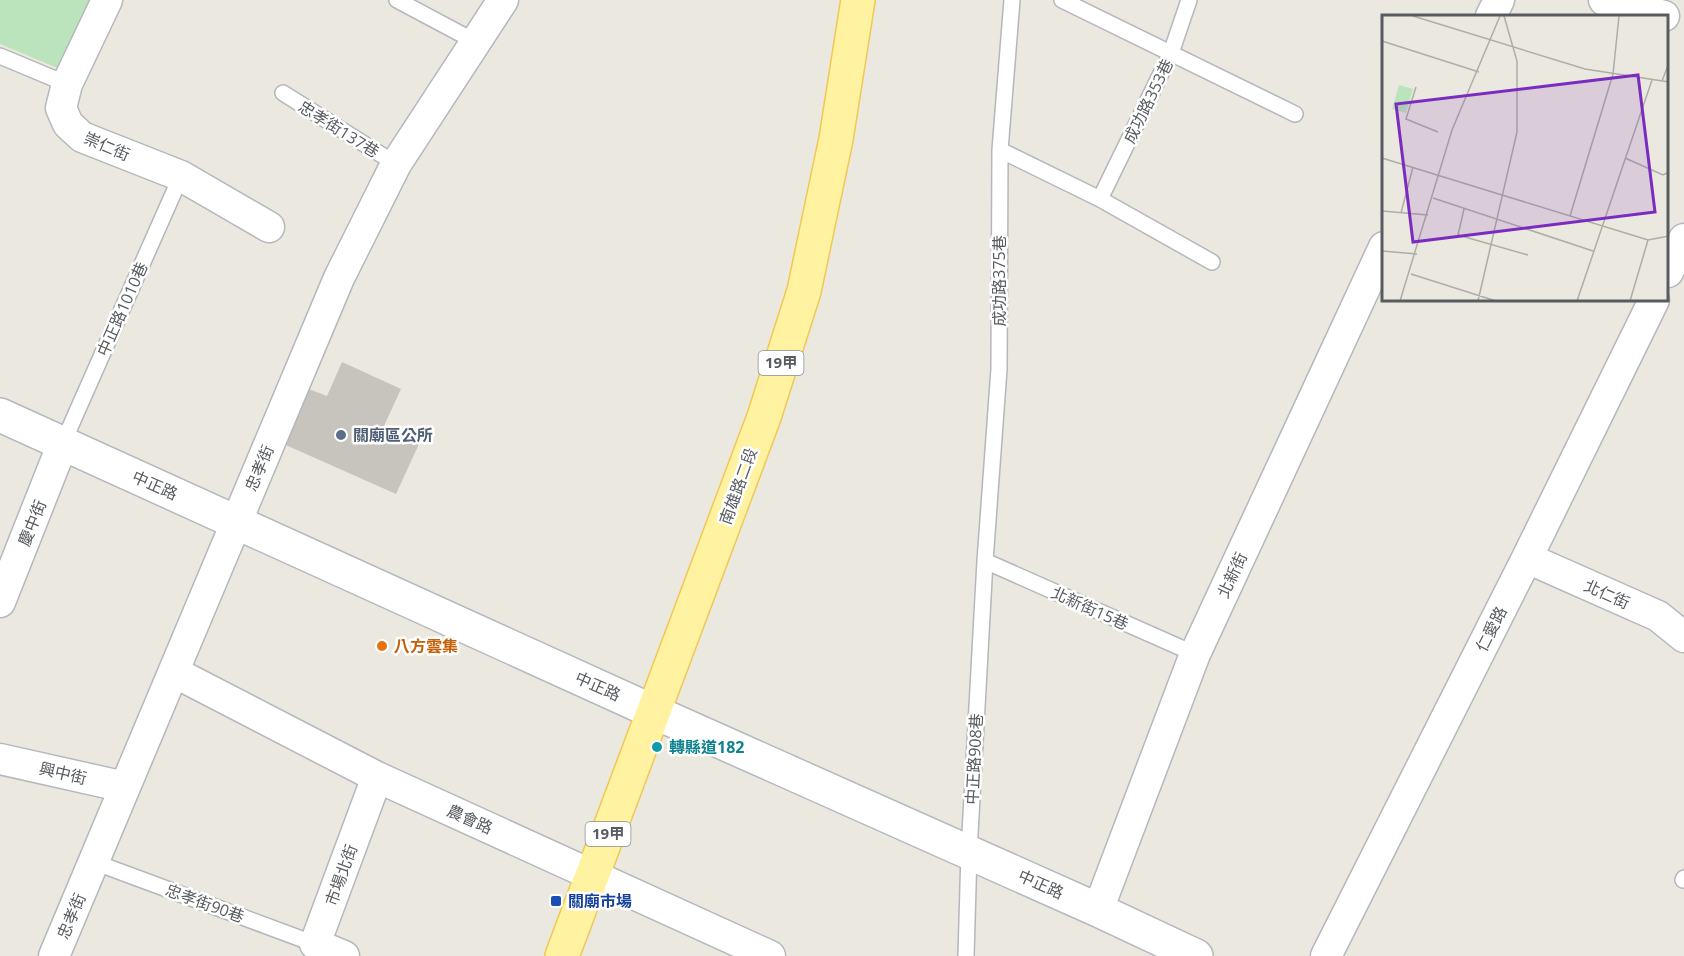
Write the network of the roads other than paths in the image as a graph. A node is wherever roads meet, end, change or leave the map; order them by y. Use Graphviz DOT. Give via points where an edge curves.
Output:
graph roads {
  1 [pos="107,0"];
  2 [pos="398,0"];
  3 [pos="503,0"];
  4 [pos="858,0"];
  5 [pos="1012,0"];
  6 [pos="1062,0"];
  7 [pos="1189,0"];
  8 [pos="1499,0"];
  9 [pos="1604,0"];
  10 [pos="1492,15"];
  11 [pos="1659,15"];
  12 [pos="1669,18"];
  13 [pos="1684,22"];
  14 [pos="476,42"];
  15 [pos="1171,53"];
  16 [pos="0,56"];
  17 [pos="67,84"];
  18 [pos="282,93"];
  19 [pos="1295,114"];
  20 [pos="1000,150"];
  21 [pos="396,164"];
  22 [pos="181,176"];
  23 [pos="1100,199"];
  24 [pos="269,227"];
  25 [pos="1684,239"];
  26 [pos="1382,252"];
  27 [pos="1212,262"];
  28 [pos="1669,271"];
  29 [pos="1653,302"];
  30 [pos="0,415"];
  31 [pos="63,443"];
  32 [pos="236,522"];
  33 [pos="1527,558"];
  34 [pos="985,561"];
  35 [pos="0,602"];
  36 [pos="1684,637"];
  37 [pos="1195,654"];
  38 [pos="174,672"];
  39 [pos="654,712"];
  40 [pos="0,759"];
  41 [pos="377,777"];
  42 [pos="125,787"];
  43 [pos="969,852"];
  44 [pos="94,862"];
  45 [pos="593,875"];
  46 [pos="1098,910"];
  47 [pos="315,944"];
  48 [pos="54,956"];
  49 [pos="344,956"];
  50 [pos="562,956"];
  51 [pos="770,956"];
  52 [pos="966,956"];
  53 [pos="1196,956"];
  54 [pos="1326,956"];
  1 -- 17 [label="street, 崇仁街"];
  2 -- 14 [label="lane"];
  3 -- 14 [label="street, 忠孝街"];
  4 -- 39 [label="main road, 南雄路二段 / 19甲" via="836,139 804,291 764,417"];
  5 -- 20 [label="lane, 成功路375巷"];
  6 -- 15 [label="lane"];
  7 -- 15 [label="lane, 成功路353巷"];
  8 -- 10 [label="street"];
  9 -- 11 [label="street"];
  12 -- 13 [label="street"];
  14 -- 21 [label="street, 忠孝街"];
  15 -- 19 [label="lane"];
  15 -- 23 [label="lane, 成功路353巷"];
  16 -- 17 [label="lane"];
  17 -- 22 [label="street, 崇仁街" via="62,108 68,124 81,137"];
  18 -- 21 [label="lane, 忠孝街137巷"];
  20 -- 23 [label="lane"];
  20 -- 34 [label="lane, 成功路375巷" via="999,369"];
  21 -- 32 [label="street, 忠孝街" via="339,278"];
  22 -- 24 [label="street, 崇仁街"];
  22 -- 31 [label="lane, 中正路1010巷"];
  23 -- 27 [label="lane"];
  25 -- 28 [label="street"];
  26 -- 37 [label="street, 北新街"];
  29 -- 33 [label="street, 仁愛路"];
  30 -- 31 [label="street, 中正路"];
  31 -- 32 [label="street, 中正路"];
  31 -- 35 [label="street, 慶中街"];
  32 -- 38 [label="street, 忠孝街"];
  32 -- 39 [label="street, 中正路"];
  33 -- 36 [label="street, 北仁街" via="1658,616"];
  33 -- 54 [label="street, 仁愛路"];
  34 -- 37 [label="lane, 北新街15巷"];
  34 -- 43 [label="lane, 中正路908巷"];
  37 -- 46 [label="street, 北新街"];
  38 -- 41 [label="street, 農會路"];
  38 -- 42 [label="street, 忠孝街"];
  39 -- 43 [label="street, 中正路"];
  39 -- 45 [label="main road, 南雄路二段 / 19甲"];
  40 -- 42 [label="street, 興中街"];
  41 -- 45 [label="street, 農會路"];
  41 -- 47 [label="street, 市場北街"];
  42 -- 44 [label="street, 忠孝街"];
  43 -- 46 [label="street, 中正路"];
  43 -- 52 [label="lane, 中正路908巷"];
  44 -- 47 [label="lane, 忠孝街90巷"];
  44 -- 48 [label="street, 忠孝街"];
  45 -- 50 [label="main road, 南雄路二段 / 19甲"];
  45 -- 51 [label="street, 農會路"];
  46 -- 53 [label="street, 中正路"];
  47 -- 49 [label="street"];
}
